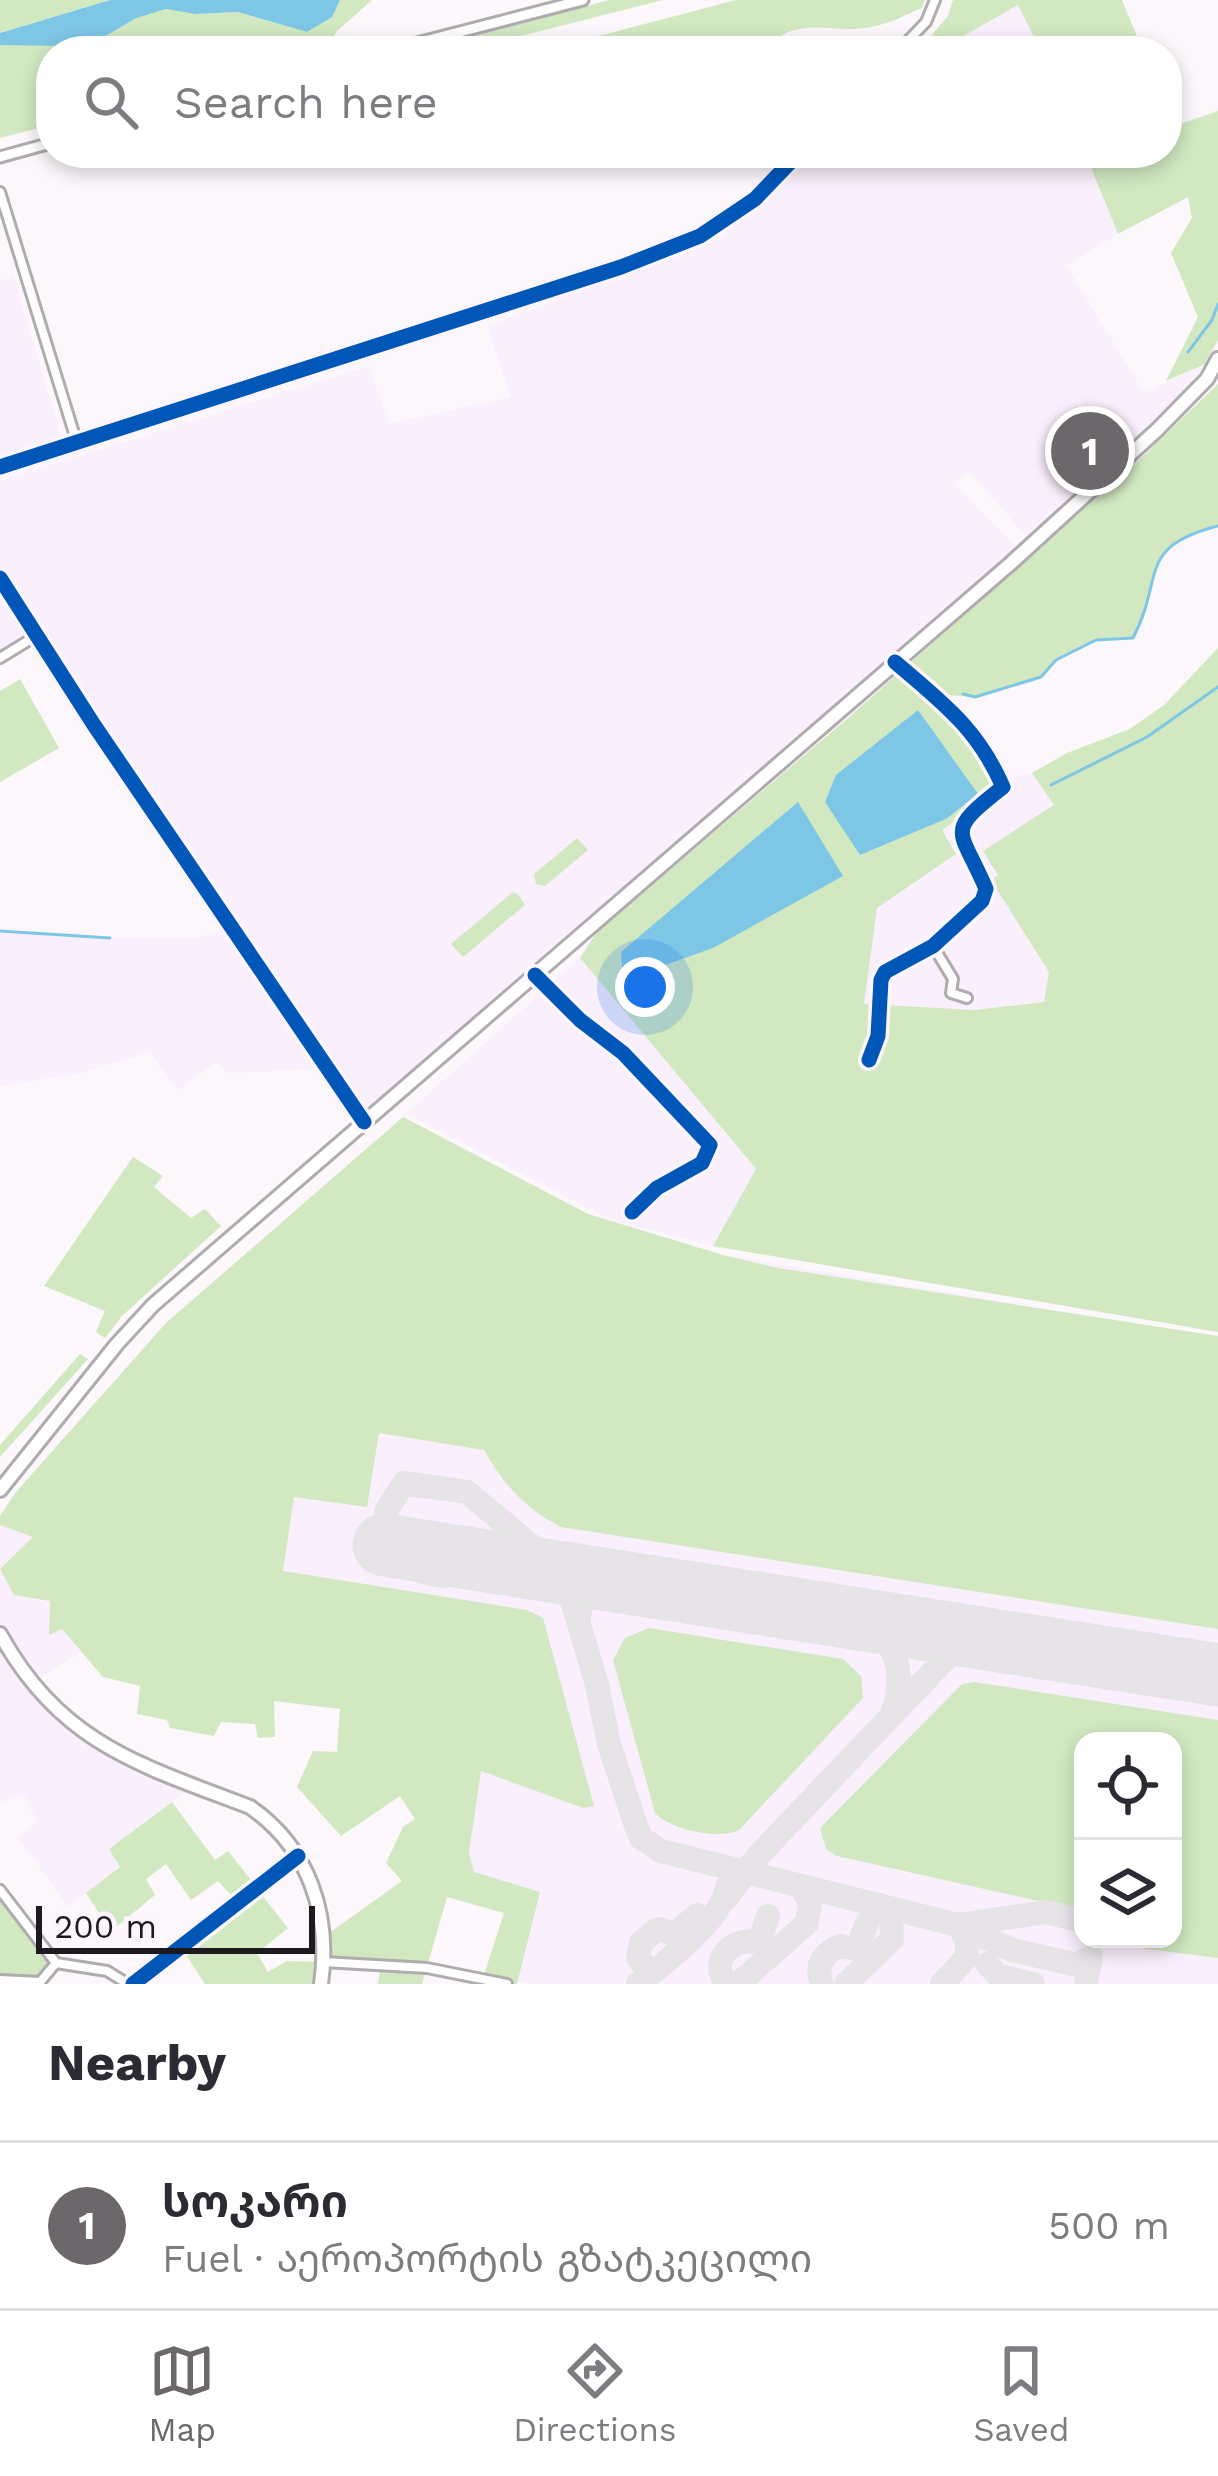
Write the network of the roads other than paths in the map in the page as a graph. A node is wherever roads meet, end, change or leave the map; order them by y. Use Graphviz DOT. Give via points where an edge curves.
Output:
graph roads {
  1 [pos="583,0"];
  2 [pos="935,0"];
  3 [pos="444,36"];
  4 [pos="912,36"];
  5 [pos="36,147"];
  6 [pos="0,158"];
  7 [pos="785,168"];
  8 [pos="0,192"];
  9 [pos="1218,359"];
  10 [pos="1212,375"];
  11 [pos="77,443"];
  12 [pos="0,467"];
  13 [pos="0,578"];
  14 [pos="36,636"];
  15 [pos="0,658"];
  16 [pos="896,662"];
  17 [pos="933,946"];
  18 [pos="535,975"];
  19 [pos="967,998"];
  20 [pos="869,1060"];
  21 [pos="364,1122"];
  22 [pos="632,1212"];
  23 [pos="0,1490"];
  24 [pos="0,1634"];
  25 [pos="298,1856"];
  26 [pos="0,1890"];
  27 [pos="324,1962"];
  28 [pos="56,1963"];
  29 [pos="0,1980"];
  30 [pos="131,1984"];
  31 [pos="321,1984"];
  32 [pos="507,1984"];
  1 -- 3 [label="street"];
  2 -- 4 [label="street"];
  5 -- 6 [label="street"];
  7 -- 11 [label="street" via="700,236 621,267"];
  8 -- 11 [label="street"];
  9 -- 10 [label="highway"];
  10 -- 16 [label="highway"];
  11 -- 12 [label="street"];
  13 -- 14 [label="street"];
  14 -- 15 [label="street"];
  14 -- 21 [label="street"];
  16 -- 17 [label="street" via="959,715 1003,788 965,817 961,833 986,890 982,901"];
  16 -- 18 [label="highway"];
  17 -- 19 [label="street" via="953,979 951,993"];
  17 -- 20 [label="street" via="885,972"];
  18 -- 21 [label="highway"];
  18 -- 22 [label="street" via="710,1144 702,1163"];
  21 -- 23 [label="highway" via="153,1305"];
  24 -- 25 [label="highway" via="32,1682 83,1734 250,1807"];
  25 -- 27 [label="highway" via="321,1914"];
  25 -- 30 [label="street"];
  26 -- 28 [label="street"];
  27 -- 31 [label="highway"];
  27 -- 32 [label="street" via="427,1968"];
  28 -- 29 [label="street" via="40,1982"];
  28 -- 30 [label="street" via="107,1971"];
}
